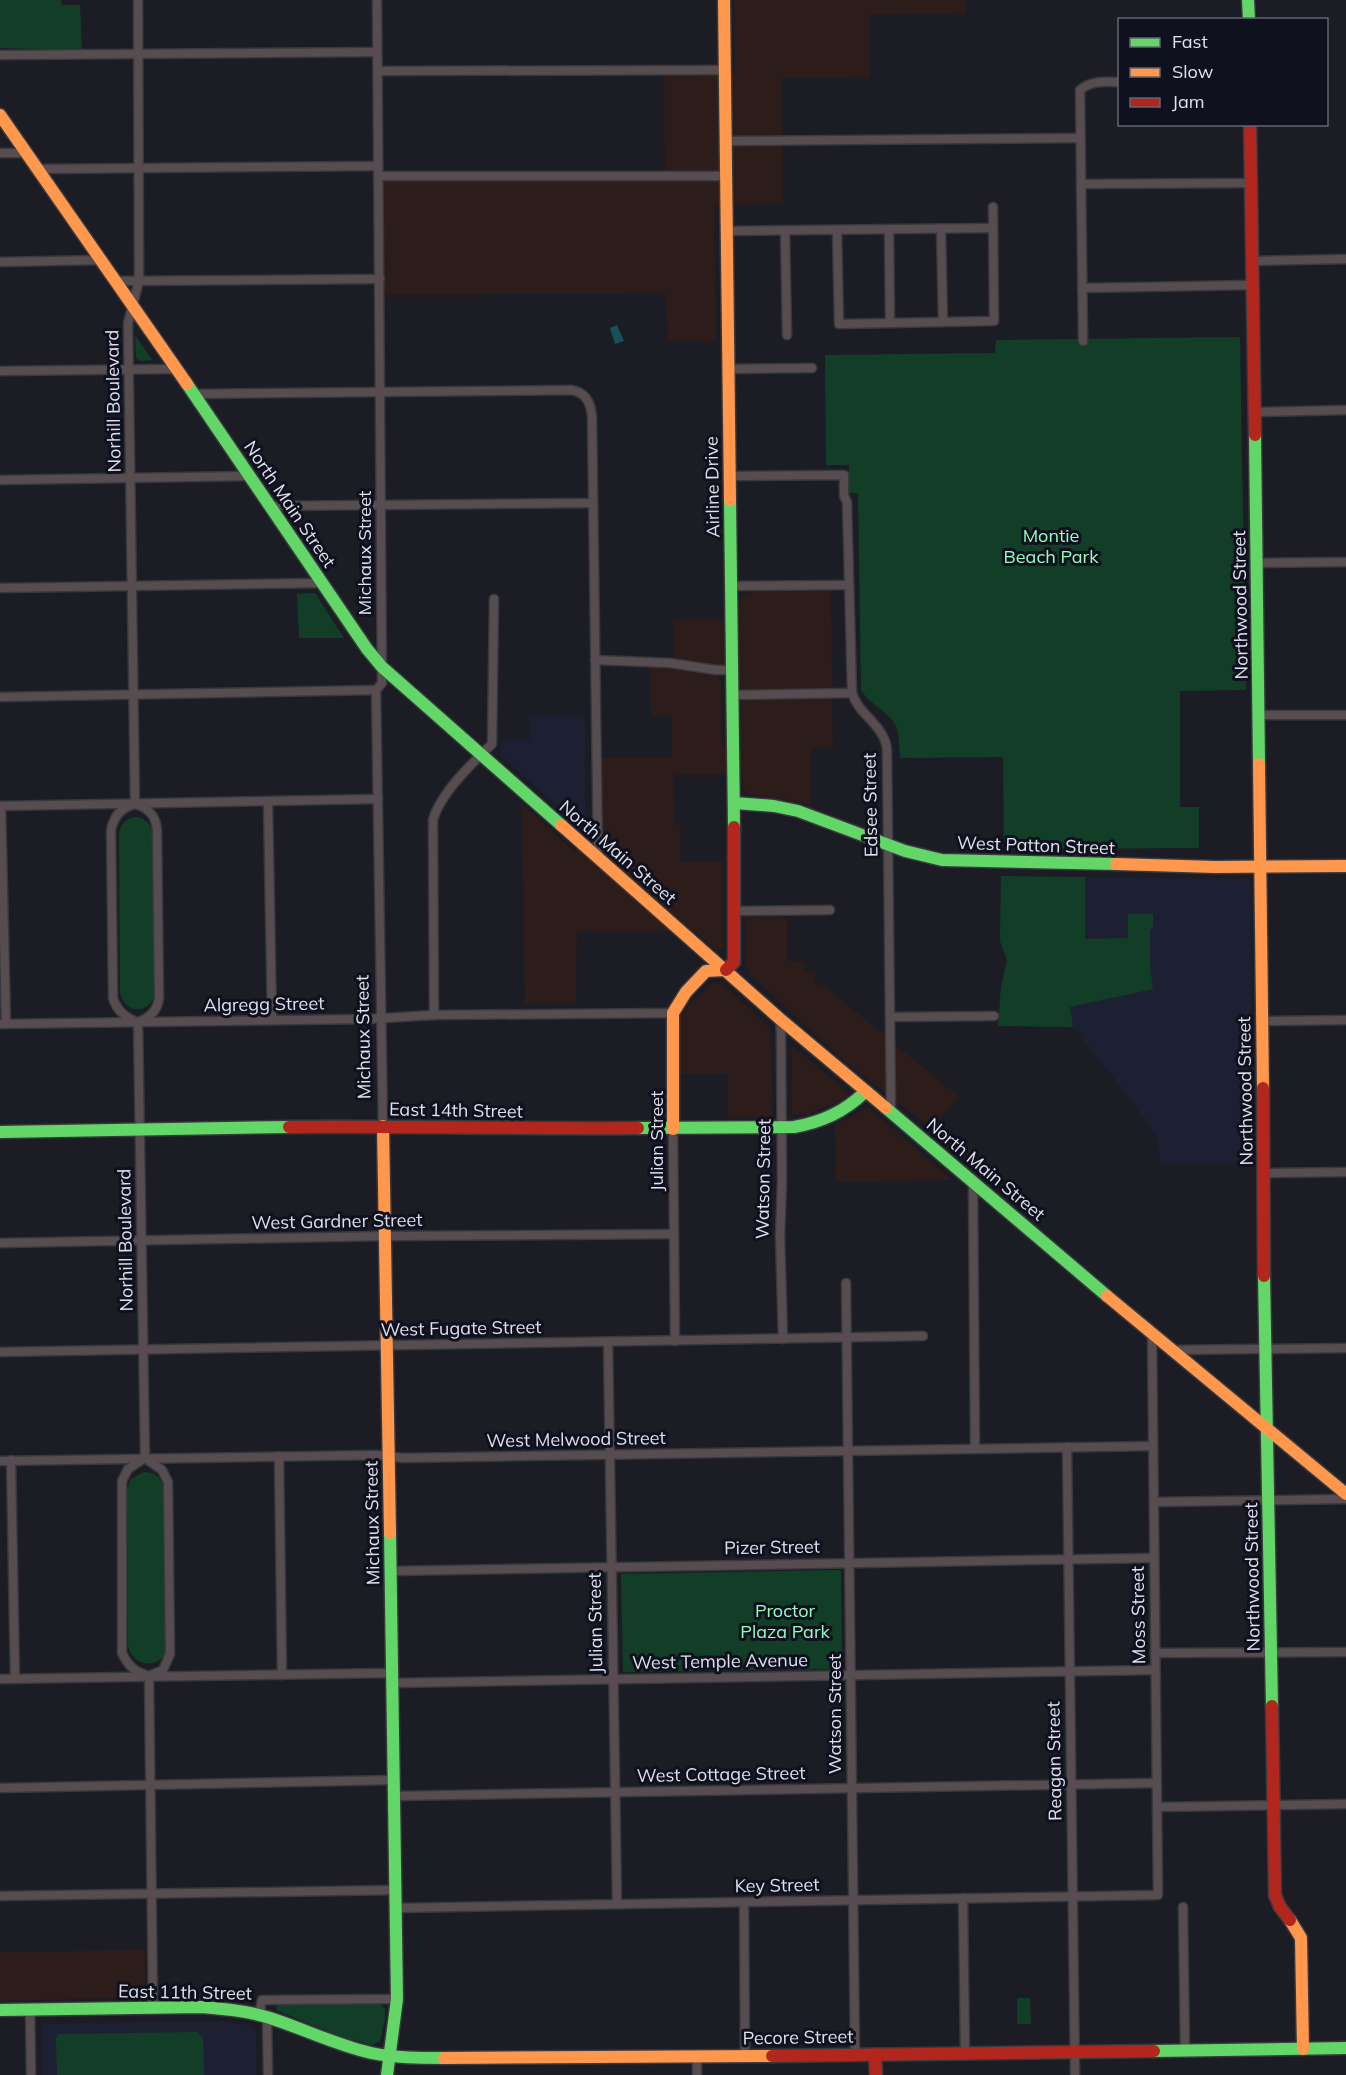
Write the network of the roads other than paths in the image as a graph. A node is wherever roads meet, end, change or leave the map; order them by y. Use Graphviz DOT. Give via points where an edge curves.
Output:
graph roads {
  1 [pos="138,0"];
  2 [pos="376,0"];
  3 [pos="724,0"];
  4 [pos="1248,0"];
  5 [pos="1249,18"];
  6 [pos="377,52"];
  7 [pos="0,55"];
  8 [pos="138,55"];
  9 [pos="725,70"];
  10 [pos="378,71"];
  11 [pos="1118,82"];
  12 [pos="0,115"];
  13 [pos="1250,126"];
  14 [pos="1080,138"];
  15 [pos="726,141"];
  16 [pos="0,153"];
  17 [pos="26,153"];
  18 [pos="378,166"];
  19 [pos="137,168"];
  20 [pos="38,169"];
  21 [pos="378,176"];
  22 [pos="726,176"];
  23 [pos="1251,183"];
  24 [pos="1081,184"];
  25 [pos="993,207"];
  26 [pos="941,228"];
  27 [pos="993,228"];
  28 [pos="889,229"];
  29 [pos="785,230"];
  30 [pos="837,230"];
  31 [pos="727,231"];
  32 [pos="1346,259"];
  33 [pos="101,260"];
  34 [pos="1252,261"];
  35 [pos="0,262"];
  36 [pos="380,279"];
  37 [pos="115,281"];
  38 [pos="139,281"];
  39 [pos="1252,285"];
  40 [pos="1082,288"];
  41 [pos="133,306"];
  42 [pos="943,322"];
  43 [pos="890,323"];
  44 [pos="787,335"];
  45 [pos="1083,341"];
  46 [pos="812,368"];
  47 [pos="129,369"];
  48 [pos="176,369"];
  49 [pos="728,369"];
  50 [pos="0,371"];
  51 [pos="380,392"];
  52 [pos="194,394"];
  53 [pos="1346,411"];
  54 [pos="1255,412"];
  55 [pos="249,476"];
  56 [pos="730,476"];
  57 [pos="131,477"];
  58 [pos="0,480"];
  59 [pos="593,503"];
  60 [pos="382,505"];
  61 [pos="270,506"];
  62 [pos="1346,562"];
  63 [pos="1257,563"];
  64 [pos="322,583"];
  65 [pos="132,585"];
  66 [pos="849,585"];
  67 [pos="731,586"];
  68 [pos="0,588"];
  69 [pos="494,599"];
  70 [pos="595,660"];
  71 [pos="382,667"];
  72 [pos="732,670"];
  73 [pos="376,690"];
  74 [pos="852,693"];
  75 [pos="134,695"];
  76 [pos="733,695"];
  77 [pos="0,697"];
  78 [pos="1346,715"];
  79 [pos="1259,716"];
  80 [pos="480,755"];
  81 [pos="378,799"];
  82 [pos="268,802"];
  83 [pos="734,803"];
  84 [pos="135,804"];
  85 [pos="1,806"];
  86 [pos="886,846"];
  87 [pos="598,859"];
  88 [pos="1346,866"];
  89 [pos="1260,867"];
  90 [pos="830,910"];
  91 [pos="734,911"];
  92 [pos="726,970"];
  93 [pos="673,1013"];
  94 [pos="434,1015"];
  95 [pos="994,1016"];
  96 [pos="381,1017"];
  97 [pos="890,1017"];
  98 [pos="780,1019"];
  99 [pos="272,1020"];
  100 [pos="1346,1020"];
  101 [pos="1262,1021"];
  102 [pos="138,1022"];
  103 [pos="3,1024"];
  104 [pos="865,1092"];
  105 [pos="891,1112"];
  106 [pos="383,1126"];
  107 [pos="782,1128"];
  108 [pos="139,1129"];
  109 [pos="673,1129"];
  110 [pos="0,1132"];
  111 [pos="1346,1172"];
  112 [pos="1264,1173"];
  113 [pos="973,1181"];
  114 [pos="674,1234"];
  115 [pos="386,1236"];
  116 [pos="142,1241"];
  117 [pos="0,1243"];
  118 [pos="846,1283"];
  119 [pos="1152,1335"];
  120 [pos="923,1336"];
  121 [pos="847,1338"];
  122 [pos="783,1339"];
  123 [pos="675,1341"];
  124 [pos="609,1342"];
  125 [pos="387,1346"];
  126 [pos="1346,1348"];
  127 [pos="1265,1349"];
  128 [pos="145,1350"];
  129 [pos="1173,1350"];
  130 [pos="0,1352"];
  131 [pos="1267,1429"];
  132 [pos="1153,1446"];
  133 [pos="1067,1447"];
  134 [pos="975,1448"];
  135 [pos="848,1450"];
  136 [pos="610,1454"];
  137 [pos="279,1456"];
  138 [pos="389,1456"];
  139 [pos="145,1458"];
  140 [pos="11,1460"];
  141 [pos="0,1461"];
  142 [pos="1346,1494"];
  143 [pos="1346,1499"];
  144 [pos="1268,1500"];
  145 [pos="1154,1502"];
  146 [pos="1154,1558"];
  147 [pos="1069,1559"];
  148 [pos="850,1563"];
  149 [pos="612,1566"];
  150 [pos="391,1570"];
  151 [pos="1271,1652"];
  152 [pos="1346,1652"];
  153 [pos="1155,1653"];
  154 [pos="1155,1670"];
  155 [pos="1069,1671"];
  156 [pos="282,1675"];
  157 [pos="851,1675"];
  158 [pos="149,1676"];
  159 [pos="392,1678"];
  160 [pos="0,1679"];
  161 [pos="15,1679"];
  162 [pos="614,1680"];
  163 [pos="394,1780"];
  164 [pos="1156,1783"];
  165 [pos="1071,1784"];
  166 [pos="150,1785"];
  167 [pos="0,1788"];
  168 [pos="852,1789"];
  169 [pos="615,1793"];
  170 [pos="395,1796"];
  171 [pos="1346,1804"];
  172 [pos="1274,1805"];
  173 [pos="1157,1807"];
  174 [pos="396,1890"];
  175 [pos="152,1894"];
  176 [pos="1158,1894"];
  177 [pos="0,1896"];
  178 [pos="1073,1896"];
  179 [pos="963,1898"];
  180 [pos="853,1900"];
  181 [pos="744,1902"];
  182 [pos="617,1904"];
  183 [pos="1183,1907"];
  184 [pos="396,1908"];
  185 [pos="397,1999"];
  186 [pos="153,2008"];
  187 [pos="0,2010"];
  188 [pos="30,2010"];
  189 [pos="263,2016"];
  190 [pos="1346,2048"];
  191 [pos="1303,2049"];
  192 [pos="1185,2050"];
  193 [pos="1075,2052"];
  194 [pos="965,2053"];
  195 [pos="855,2054"];
  196 [pos="875,2054"];
  197 [pos="745,2056"];
  198 [pos="389,2057"];
  199 [pos="697,2057"];
  200 [pos="31,2075"];
  201 [pos="268,2075"];
  202 [pos="387,2075"];
  203 [pos="697,2075"];
  204 [pos="876,2075"];
  205 [pos="1075,2075"];
  1 -- 8 [label="street, Norhill Boulevard"];
  2 -- 6 [label="street, Michaux Street"];
  3 -- 9 [label="street, Airline Drive"];
  4 -- 5 [label="street"];
  6 -- 8 [label="street"];
  6 -- 10 [label="street, Michaux Street"];
  7 -- 8 [label="street"];
  8 -- 19 [label="street, Norhill Boulevard"];
  9 -- 10 [label="street"];
  9 -- 15 [label="street, Airline Drive"];
  10 -- 18 [label="street, Michaux Street"];
  11 -- 14 [label="street" via="1094,82 1080,90"];
  12 -- 17 [label="street, North Main Street"];
  13 -- 23 [label="street, Northwood Street"];
  14 -- 15 [label="street"];
  14 -- 24 [label="street"];
  15 -- 22 [label="street, Airline Drive"];
  16 -- 17 [label="street"];
  17 -- 20 [label="street, North Main Street"];
  18 -- 19 [label="street"];
  18 -- 21 [label="street, Michaux Street"];
  19 -- 20 [label="street"];
  19 -- 38 [label="street, Norhill Boulevard"];
  20 -- 33 [label="street, North Main Street"];
  21 -- 22 [label="street"];
  21 -- 36 [label="street, Michaux Street"];
  22 -- 31 [label="street, Airline Drive"];
  23 -- 24 [label="street"];
  23 -- 34 [label="street, Northwood Street"];
  24 -- 40 [label="street"];
  25 -- 27 [label="street"];
  26 -- 27 [label="street"];
  26 -- 28 [label="street"];
  26 -- 42 [label="street"];
  27 -- 42 [label="street" via="994,321"];
  28 -- 30 [label="street"];
  28 -- 43 [label="street"];
  29 -- 30 [label="street"];
  29 -- 31 [label="street"];
  29 -- 44 [label="street"];
  30 -- 43 [label="street" via="839,324"];
  31 -- 49 [label="street, Airline Drive"];
  32 -- 34 [label="street"];
  33 -- 35 [label="street"];
  33 -- 37 [label="street, North Main Street"];
  34 -- 39 [label="street, Northwood Street"];
  36 -- 38 [label="street"];
  36 -- 51 [label="street, Michaux Street"];
  37 -- 38 [label="street"];
  37 -- 41 [label="street, North Main Street"];
  38 -- 41 [label="street, Norhill Boulevard"];
  39 -- 40 [label="street"];
  39 -- 54 [label="street, Northwood Street"];
  40 -- 45 [label="street"];
  41 -- 47 [label="street, Norhill Boulevard" via="128,323"];
  41 -- 48 [label="street, North Main Street"];
  42 -- 43 [label="street"];
  46 -- 49 [label="street"];
  47 -- 48 [label="street"];
  47 -- 50 [label="street"];
  47 -- 57 [label="street, Norhill Boulevard"];
  48 -- 52 [label="street, North Main Street"];
  49 -- 56 [label="street, Airline Drive"];
  51 -- 52 [label="street"];
  51 -- 59 [label="street" via="575,391 584,395 591,411"];
  51 -- 60 [label="street, Michaux Street"];
  52 -- 55 [label="street, North Main Street"];
  53 -- 54 [label="street"];
  54 -- 63 [label="street, Northwood Street"];
  55 -- 57 [label="street"];
  55 -- 61 [label="street, North Main Street"];
  56 -- 66 [label="street" via="844,475"];
  56 -- 67 [label="street, Airline Drive"];
  57 -- 58 [label="street"];
  57 -- 65 [label="street, Norhill Boulevard"];
  59 -- 60 [label="street"];
  59 -- 70 [label="street"];
  60 -- 61 [label="street"];
  60 -- 71 [label="street, Michaux Street"];
  61 -- 64 [label="street, North Main Street"];
  62 -- 63 [label="street"];
  63 -- 79 [label="street, Northwood Street"];
  64 -- 65 [label="street"];
  64 -- 71 [label="street, North Main Street"];
  65 -- 68 [label="street"];
  65 -- 75 [label="street, Norhill Boulevard"];
  66 -- 67 [label="street"];
  66 -- 74 [label="street"];
  67 -- 72 [label="street, Airline Drive"];
  69 -- 80 [label="street" via="493,739"];
  70 -- 72 [label="street"];
  70 -- 87 [label="street"];
  71 -- 73 [label="street, Michaux Street" via="382,682"];
  71 -- 80 [label="street, North Main Street"];
  72 -- 76 [label="street, Airline Drive"];
  73 -- 75 [label="street"];
  73 -- 81 [label="street, Michaux Street"];
  74 -- 76 [label="street"];
  74 -- 86 [label="street, Edsee Street" via="860,711 885,736"];
  75 -- 77 [label="street"];
  75 -- 84 [label="street, Norhill Boulevard"];
  76 -- 83 [label="street, Airline Drive"];
  78 -- 79 [label="street"];
  79 -- 89 [label="street, Northwood Street"];
  80 -- 87 [label="street, North Main Street"];
  80 -- 94 [label="street" via="442,800 433,820"];
  81 -- 82 [label="street"];
  81 -- 96 [label="street, Michaux Street"];
  82 -- 84 [label="street"];
  82 -- 99 [label="street"];
  83 -- 86 [label="street, West Patton Street" via="798,811"];
  83 -- 91 [label="street, Airline Drive"];
  84 -- 85 [label="street"];
  84 -- 102 [label="street" via="147,808 158,830 159,999 151,1016"];
  84 -- 102 [label="street" via="118,813 111,830 113,998 125,1017"];
  85 -- 103 [label="street"];
  86 -- 89 [label="street, West Patton Street" via="930,858 973,862"];
  86 -- 97 [label="street, Edsee Street"];
  87 -- 92 [label="street, North Main Street"];
  88 -- 89 [label="street, West Patton Street"];
  89 -- 101 [label="street, Northwood Street"];
  90 -- 91 [label="street"];
  91 -- 92 [label="street, Airline Drive" via="734,962"];
  92 -- 93 [label="street" via="706,971"];
  92 -- 98 [label="street, North Main Street"];
  93 -- 94 [label="street, Algregg Street"];
  93 -- 109 [label="street, Julian Street"];
  94 -- 96 [label="street, Algregg Street"];
  95 -- 97 [label="street"];
  96 -- 99 [label="street, Algregg Street"];
  96 -- 106 [label="street, Michaux Street"];
  97 -- 105 [label="street, Edsee Street"];
  98 -- 104 [label="street, North Main Street"];
  98 -- 107 [label="street, Watson Street"];
  99 -- 102 [label="street, Algregg Street"];
  100 -- 101 [label="street"];
  101 -- 112 [label="street, Northwood Street"];
  102 -- 103 [label="street, Algregg Street"];
  102 -- 108 [label="street, Norhill Boulevard"];
  104 -- 105 [label="street, North Main Street"];
  104 -- 107 [label="street, East 14th Street" via="843,1111 820,1121"];
  105 -- 113 [label="street, North Main Street"];
  106 -- 108 [label="street, East 14th Street"];
  106 -- 109 [label="street, East 14th Street"];
  106 -- 115 [label="street, Michaux Street"];
  107 -- 109 [label="street, East 14th Street"];
  107 -- 122 [label="street, Watson Street"];
  108 -- 110 [label="street, East 14th Street"];
  108 -- 116 [label="street, Norhill Boulevard"];
  109 -- 114 [label="street, Julian Street"];
  111 -- 112 [label="street"];
  112 -- 127 [label="street, Northwood Street"];
  113 -- 119 [label="street, North Main Street"];
  113 -- 134 [label="street"];
  114 -- 115 [label="street, West Gardner Street"];
  114 -- 123 [label="street, Julian Street"];
  115 -- 116 [label="street, West Gardner Street"];
  115 -- 125 [label="street, Michaux Street"];
  116 -- 117 [label="street, West Gardner Street"];
  116 -- 128 [label="street, Norhill Boulevard"];
  118 -- 121 [label="street, Watson Street"];
  119 -- 129 [label="street, North Main Street"];
  119 -- 132 [label="street, Moss Street"];
  120 -- 121 [label="street, West Fugate Street"];
  121 -- 122 [label="street, West Fugate Street"];
  121 -- 135 [label="street, Watson Street"];
  122 -- 123 [label="street, West Fugate Street"];
  123 -- 124 [label="street, West Fugate Street"];
  124 -- 125 [label="street, West Fugate Street"];
  124 -- 136 [label="street, Julian Street"];
  125 -- 128 [label="street, West Fugate Street"];
  125 -- 138 [label="street, Michaux Street"];
  126 -- 127 [label="street"];
  127 -- 129 [label="street"];
  127 -- 131 [label="street, Northwood Street"];
  128 -- 130 [label="street, West Fugate Street"];
  128 -- 139 [label="street, Norhill Boulevard"];
  129 -- 131 [label="street, North Main Street"];
  131 -- 142 [label="street, North Main Street"];
  131 -- 144 [label="street, Northwood Street"];
  132 -- 133 [label="street, West Melwood Street"];
  132 -- 145 [label="street, Moss Street"];
  133 -- 134 [label="street, West Melwood Street"];
  133 -- 147 [label="street, Reagan Street"];
  134 -- 135 [label="street, West Melwood Street"];
  135 -- 136 [label="street, West Melwood Street"];
  135 -- 148 [label="street, Watson Street"];
  136 -- 138 [label="street, West Melwood Street"];
  136 -- 149 [label="street, Julian Street"];
  137 -- 138 [label="street, West Melwood Street"];
  137 -- 139 [label="street, West Melwood Street"];
  137 -- 156 [label="street"];
  138 -- 150 [label="street, Michaux Street"];
  139 -- 140 [label="street, West Melwood Street"];
  139 -- 158 [label="street" via="162,1470 168,1482 170,1654 163,1670"];
  139 -- 158 [label="street" via="128,1469 122,1481 122,1653 131,1668"];
  140 -- 141 [label="street, West Melwood Street"];
  140 -- 161 [label="street"];
  143 -- 144 [label="street"];
  144 -- 145 [label="street"];
  144 -- 151 [label="street, Northwood Street"];
  145 -- 146 [label="street, Moss Street"];
  146 -- 147 [label="street, Pizer Street"];
  146 -- 153 [label="street, Moss Street"];
  147 -- 148 [label="street, Pizer Street"];
  147 -- 155 [label="street, Reagan Street"];
  148 -- 149 [label="street, Pizer Street"];
  148 -- 157 [label="street, Watson Street"];
  149 -- 150 [label="street, Pizer Street"];
  149 -- 162 [label="street, Julian Street"];
  150 -- 159 [label="street, Michaux Street"];
  151 -- 152 [label="street"];
  151 -- 153 [label="street"];
  151 -- 172 [label="street, Northwood Street"];
  153 -- 154 [label="street, Moss Street"];
  154 -- 155 [label="street, West Temple Avenue"];
  154 -- 164 [label="street, Moss Street"];
  155 -- 157 [label="street, West Temple Avenue"];
  155 -- 165 [label="street, Reagan Street"];
  156 -- 158 [label="street, West Temple Avenue"];
  156 -- 159 [label="street, West Temple Avenue"];
  157 -- 162 [label="street, West Temple Avenue"];
  157 -- 168 [label="street, Watson Street"];
  158 -- 161 [label="street, West Temple Avenue"];
  158 -- 166 [label="street"];
  159 -- 162 [label="street, West Temple Avenue"];
  159 -- 163 [label="street, Michaux Street"];
  160 -- 161 [label="street, West Temple Avenue"];
  162 -- 169 [label="street, Julian Street"];
  163 -- 166 [label="street"];
  163 -- 170 [label="street, Michaux Street"];
  164 -- 165 [label="street, West Cottage Street"];
  164 -- 173 [label="street, Moss Street"];
  165 -- 168 [label="street, West Cottage Street"];
  165 -- 178 [label="street, Reagan Street"];
  166 -- 167 [label="street"];
  166 -- 175 [label="street"];
  168 -- 169 [label="street, West Cottage Street"];
  168 -- 180 [label="street, Watson Street"];
  169 -- 170 [label="street, West Cottage Street"];
  169 -- 182 [label="street, Julian Street"];
  170 -- 174 [label="street, Michaux Street"];
  171 -- 172 [label="street"];
  172 -- 173 [label="street"];
  172 -- 191 [label="street, Northwood Street" via="1275,1895 1301,1938"];
  173 -- 176 [label="street, Moss Street"];
  174 -- 175 [label="street"];
  174 -- 184 [label="street, Michaux Street"];
  175 -- 177 [label="street"];
  175 -- 186 [label="street"];
  176 -- 178 [label="street, Key Street"];
  178 -- 179 [label="street, Key Street"];
  178 -- 193 [label="street, Reagan Street"];
  179 -- 180 [label="street, Key Street"];
  179 -- 194 [label="street"];
  180 -- 181 [label="street, Key Street"];
  180 -- 195 [label="street, Watson Street"];
  181 -- 182 [label="street, Key Street"];
  181 -- 197 [label="street"];
  182 -- 184 [label="street, Key Street"];
  183 -- 192 [label="street"];
  184 -- 185 [label="street, Michaux Street"];
  185 -- 189 [label="street, East 11th Street" via="262,2000"];
  185 -- 198 [label="street, Michaux Street"];
  186 -- 188 [label="street, East 11th Street"];
  186 -- 189 [label="street, East 11th Street" via="202,2007"];
  187 -- 188 [label="street, East 11th Street"];
  188 -- 200 [label="street"];
  189 -- 198 [label="street, Pecore Street" via="347,2048"];
  189 -- 201 [label="street"];
  190 -- 191 [label="street, Pecore Street"];
  191 -- 192 [label="street, Pecore Street"];
  192 -- 193 [label="street, Pecore Street"];
  193 -- 194 [label="street, Pecore Street"];
  193 -- 205 [label="street, Reagan Street"];
  194 -- 196 [label="street, Pecore Street"];
  195 -- 196 [label="street, Pecore Street"];
  195 -- 197 [label="street, Pecore Street"];
  196 -- 204 [label="street"];
  197 -- 199 [label="street, Pecore Street"];
  198 -- 199 [label="street, Pecore Street"];
  198 -- 202 [label="street, Michaux Street"];
  199 -- 203 [label="street"];
}
